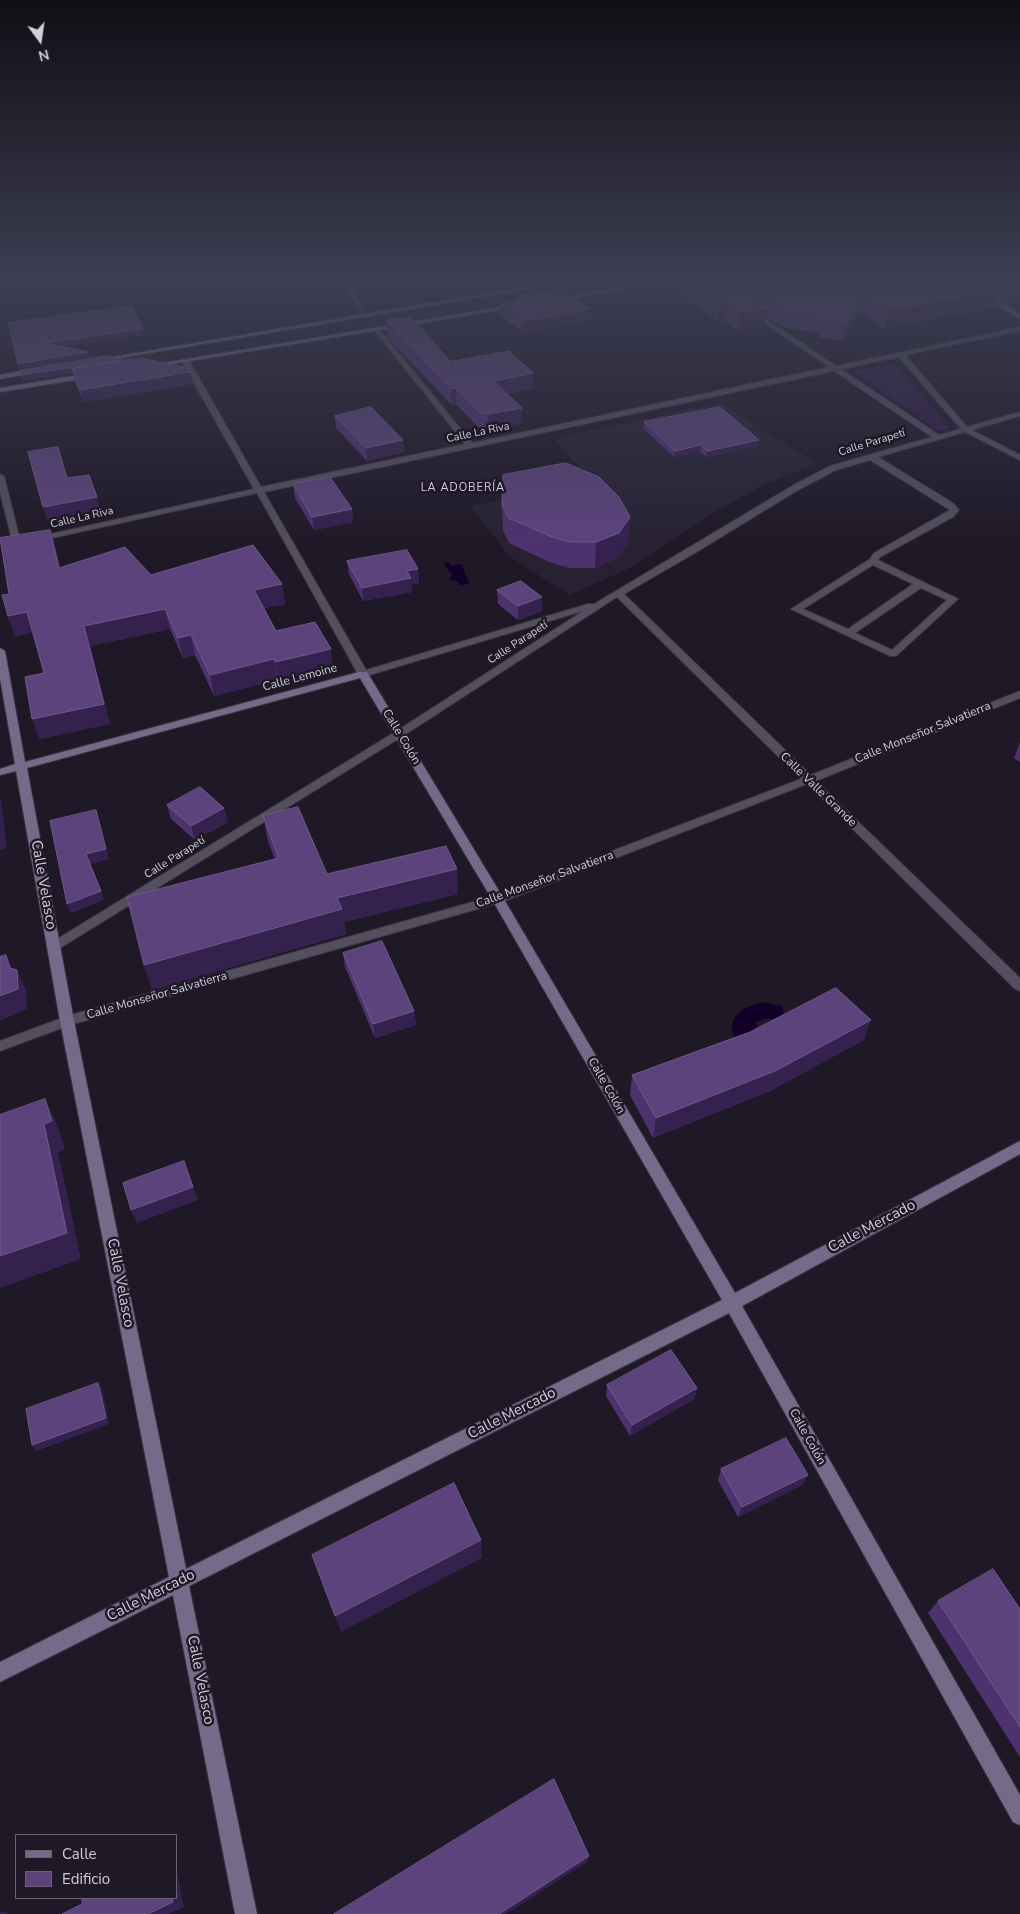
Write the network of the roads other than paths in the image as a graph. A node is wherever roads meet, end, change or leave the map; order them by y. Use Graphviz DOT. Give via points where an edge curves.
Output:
graph roads {
  1 [pos="39,370"];
  2 [pos="191,370"];
  3 [pos="409,370"];
  4 [pos="830,370"];
  5 [pos="838,370"];
  6 [pos="914,370"];
  7 [pos="99,374"];
  8 [pos="0,376"];
  9 [pos="0,390"];
  10 [pos="1020,414"];
  11 [pos="966,430"];
  12 [pos="937,437"];
  13 [pos="470,446"];
  14 [pos="870,456"];
  15 [pos="1020,458"];
  16 [pos="0,476"];
  17 [pos="259,490"];
  18 [pos="873,561"];
  19 [pos="920,584"];
  20 [pos="618,593"];
  21 [pos="605,602"];
  22 [pos="849,633"];
  23 [pos="0,651"];
  24 [pos="363,674"];
  25 [pos="1020,694"];
  26 [pos="399,734"];
  27 [pos="22,765"];
  28 [pos="0,772"];
  29 [pos="808,780"];
  30 [pos="498,899"];
  31 [pos="53,947"];
  32 [pos="1020,986"];
  33 [pos="67,1021"];
  34 [pos="0,1046"];
  35 [pos="1020,1147"];
  36 [pos="732,1303"];
  37 [pos="180,1581"];
  38 [pos="0,1672"];
  39 [pos="1020,1815"];
  40 [pos="246,1914"];
  1 -- 8 [label="street"];
  2 -- 17 [label="street, Calle Colón"];
  3 -- 13 [label="street"];
  4 -- 13 [label="street, Calle La Riva"];
  5 -- 12 [label="street"];
  6 -- 11 [label="street"];
  7 -- 9 [label="street"];
  10 -- 11 [label="street, Calle Parapetí"];
  11 -- 12 [label="street, Calle Parapetí"];
  11 -- 15 [label="street"];
  12 -- 14 [label="street, Calle Parapetí"];
  13 -- 17 [label="street, Calle La Riva"];
  14 -- 18 [label="street" via="955,510 876,555"];
  14 -- 20 [label="street, Calle Parapetí" via="833,468 794,488"];
  16 -- 17 [label="street, Calle La Riva" via="13,545"];
  17 -- 24 [label="street, Calle Colón"];
  18 -- 19 [label="street"];
  18 -- 22 [label="street" via="796,609"];
  19 -- 22 [label="street"];
  19 -- 22 [label="street" via="953,599 893,654"];
  20 -- 21 [label="street, Calle Parapetí"];
  20 -- 29 [label="street, Calle Valle Grande"];
  21 -- 24 [label="street, Calle Lemoine"];
  21 -- 26 [label="street, Calle Parapetí"];
  23 -- 27 [label="street, Calle Velasco"];
  24 -- 26 [label="street, Calle Colón"];
  24 -- 27 [label="street, Calle Lemoine"];
  25 -- 29 [label="street, Calle Monseñor Salvatierra"];
  26 -- 30 [label="street, Calle Colón"];
  26 -- 31 [label="street, Calle Parapetí"];
  27 -- 28 [label="street, Calle Lemoine"];
  27 -- 31 [label="street, Calle Velasco"];
  29 -- 30 [label="street, Calle Monseñor Salvatierra"];
  29 -- 32 [label="street, Calle Valle Grande"];
  30 -- 33 [label="street, Calle Monseñor Salvatierra"];
  30 -- 36 [label="street, Calle Colón"];
  31 -- 33 [label="street, Calle Velasco"];
  33 -- 34 [label="street, Calle Monseñor Salvatierra"];
  33 -- 37 [label="street, Calle Velasco"];
  35 -- 36 [label="street, Calle Mercado"];
  36 -- 37 [label="street, Calle Mercado"];
  36 -- 39 [label="street, Calle Colón"];
  37 -- 38 [label="street, Calle Mercado"];
  37 -- 40 [label="street, Calle Velasco"];
}
